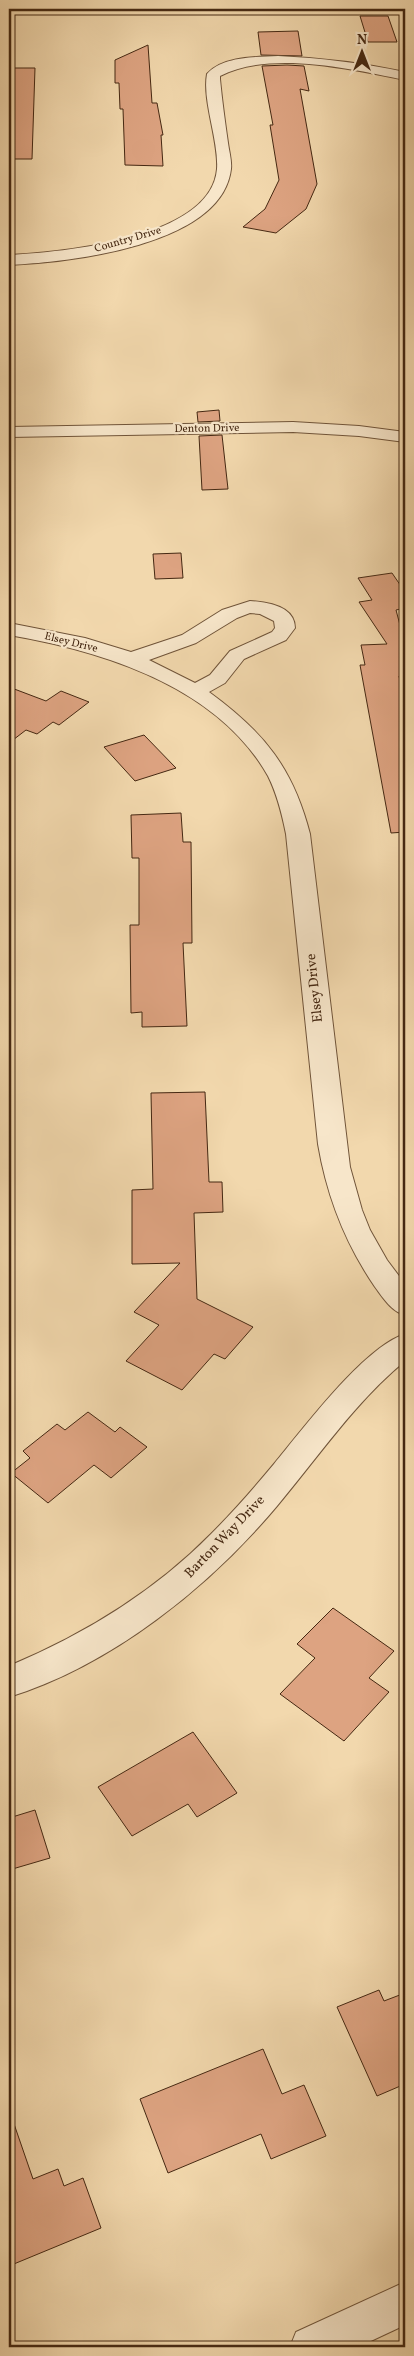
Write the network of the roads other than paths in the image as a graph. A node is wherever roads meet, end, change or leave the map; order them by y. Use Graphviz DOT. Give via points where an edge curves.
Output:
graph roads {
  1 [pos="405,76"];
  2 [pos="9,260"];
  3 [pos="9,432"];
  4 [pos="405,436"];
  5 [pos="9,629"];
  6 [pos="132,661"];
  7 [pos="194,692"];
  8 [pos="405,1304"];
  9 [pos="405,1345"];
  10 [pos="9,1682"];
  11 [pos="405,2303"];
  12 [pos="311,2347"];
  1 -- 2 [label="street, Country Drive" via="340,64 257,61 225,67 214,74 213,79 224,182 200,211 156,234 121,245 74,254"];
  3 -- 4 [label="street, Denton Drive" via="293,428 359,430"];
  5 -- 6 [label="street, Elsey Drive" via="66,640"];
  6 -- 7 [label="street, Elsey Drive"];
  6 -- 7 [label="street" via="152,650 197,635 234,610 262,608 284,620 285,628 279,636 237,655 218,679"];
  7 -- 8 [label="street, Elsey Drive" via="242,727 258,745 278,775 291,805 298,834 339,1187 364,1248"];
  9 -- 10 [label="street, Barton Way Drive" via="359,1384 248,1518 171,1591 84,1648"];
  11 -- 12 [label="street"];
}
